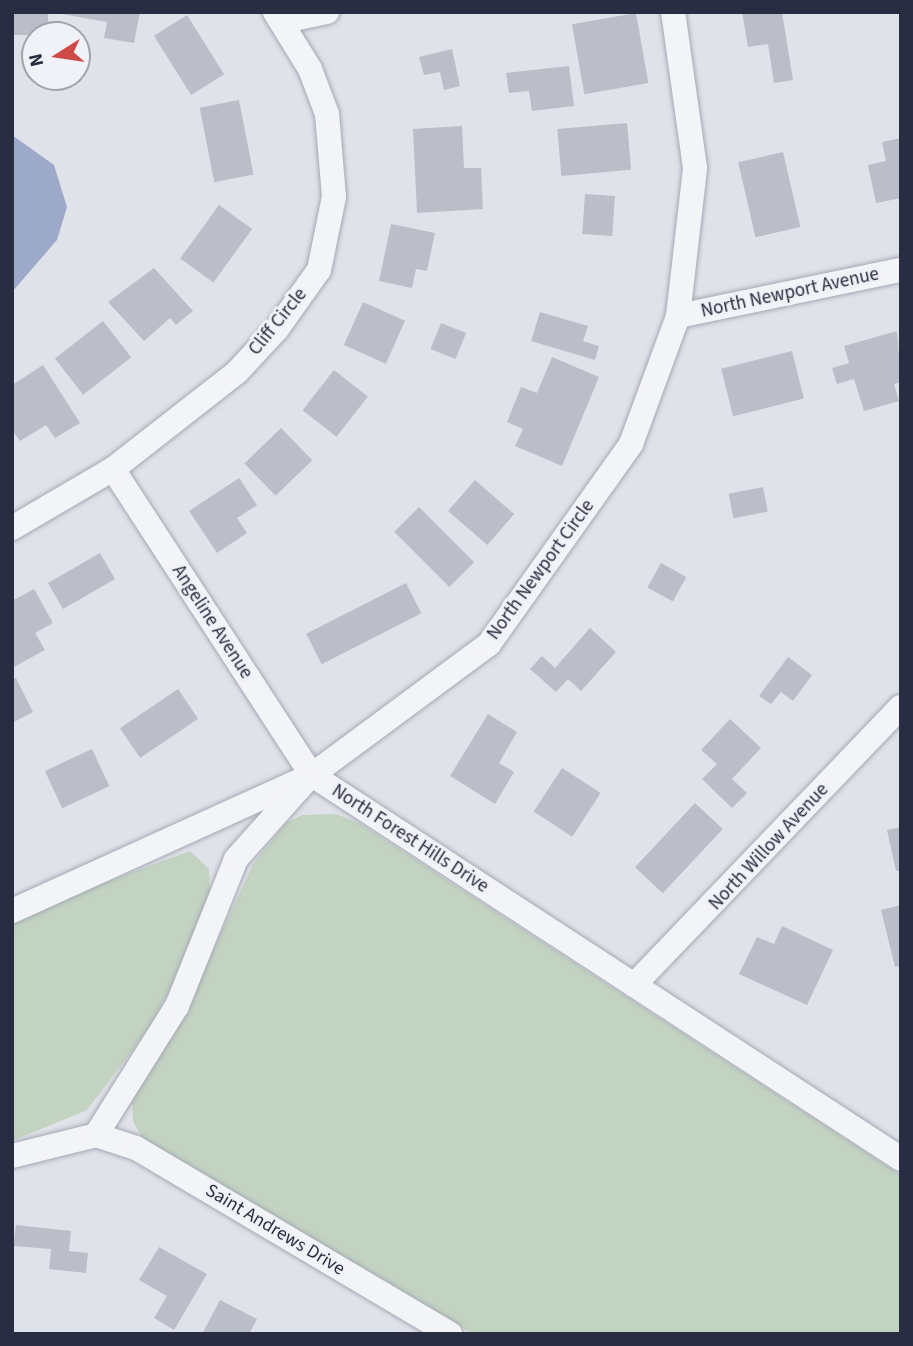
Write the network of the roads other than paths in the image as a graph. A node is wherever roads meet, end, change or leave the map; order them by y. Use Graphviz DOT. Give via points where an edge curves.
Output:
graph roads {
  1 [pos="327,12"];
  2 [pos="673,12"];
  3 [pos="279,17"];
  4 [pos="901,270"];
  5 [pos="678,316"];
  6 [pos="113,469"];
  7 [pos="12,528"];
  8 [pos="901,707"];
  9 [pos="312,775"];
  10 [pos="12,911"];
  11 [pos="634,985"];
  12 [pos="96,1135"];
  13 [pos="12,1156"];
  14 [pos="901,1159"];
  15 [pos="450,1334"];
  1 -- 3 [label="street"];
  2 -- 5 [label="street, North Newport Circle" via="695,169"];
  3 -- 6 [label="street, Cliff Circle" via="327,114 334,197 319,270 278,329 237,372"];
  4 -- 5 [label="street, North Newport Avenue"];
  5 -- 9 [label="street, North Newport Circle" via="631,444 489,644"];
  6 -- 7 [label="street, Cliff Circle"];
  6 -- 9 [label="street, Angeline Avenue"];
  8 -- 11 [label="street, North Willow Avenue"];
  9 -- 10 [label="street, North Newport Circle"];
  9 -- 11 [label="street, North Forest Hills Drive"];
  9 -- 12 [label="street, North Forest Hills Drive" via="236,859 177,1006"];
  11 -- 14 [label="street, North Forest Hills Drive"];
  12 -- 13 [label="street"];
  12 -- 15 [label="street, Saint Andrews Drive" via="136,1148"];
}
